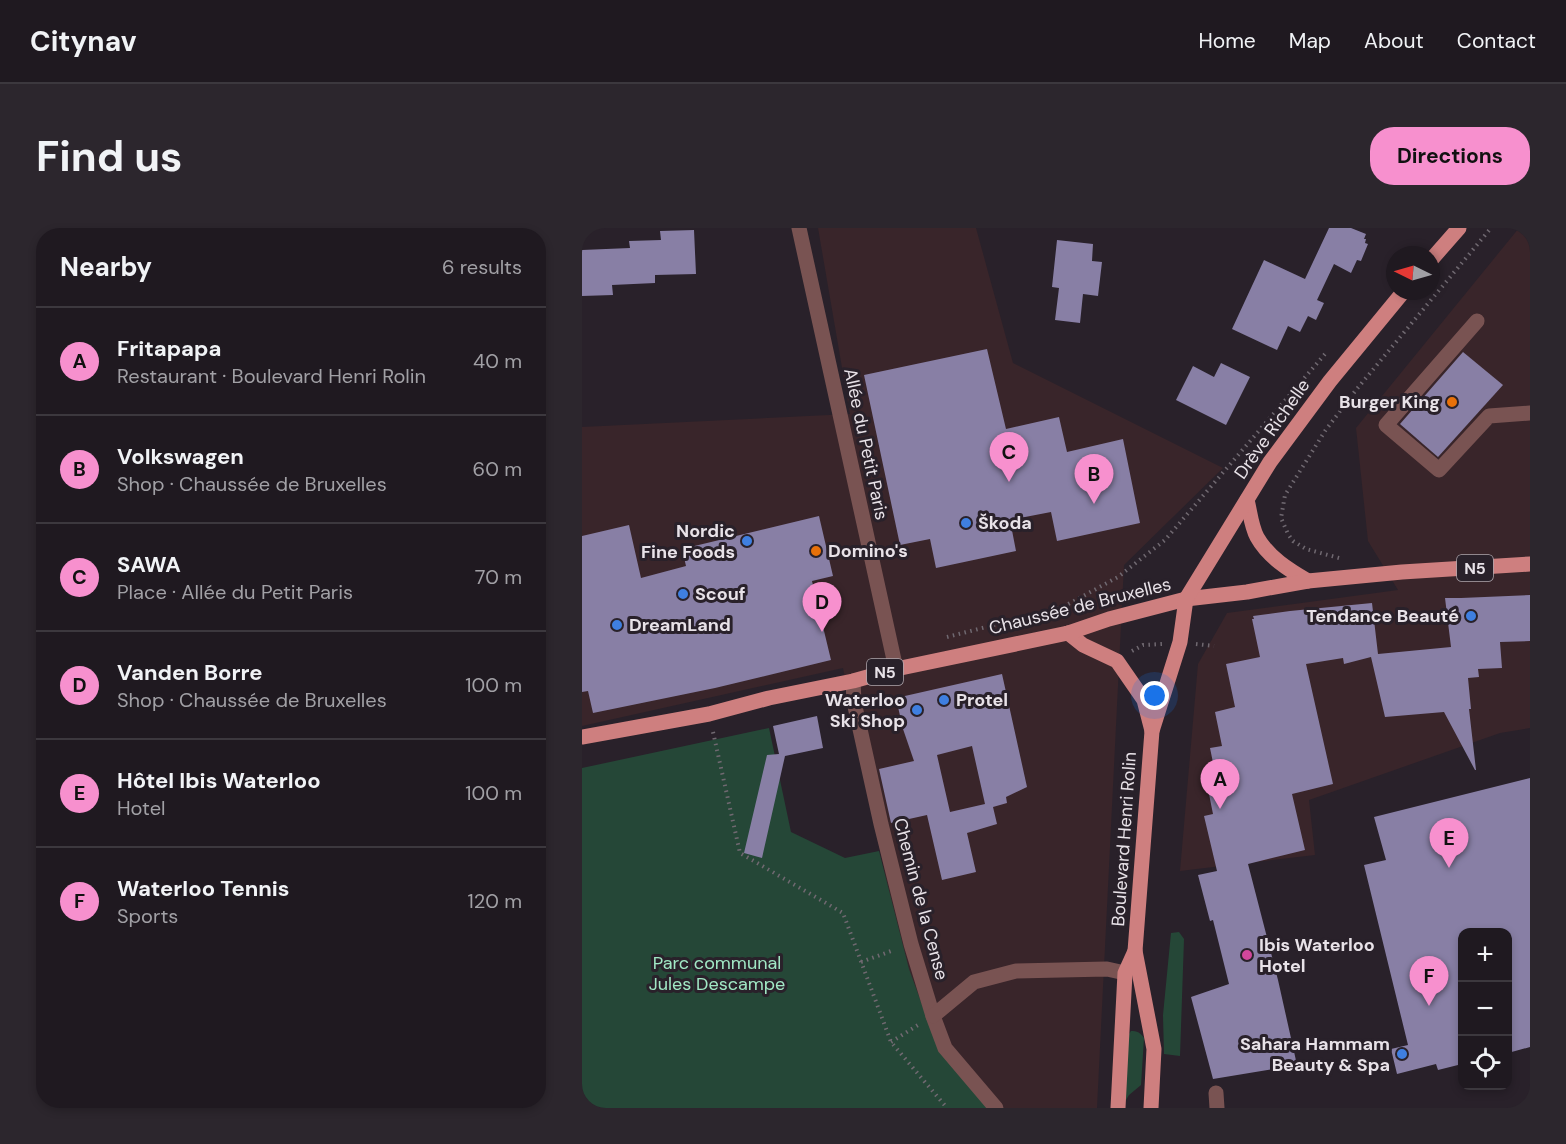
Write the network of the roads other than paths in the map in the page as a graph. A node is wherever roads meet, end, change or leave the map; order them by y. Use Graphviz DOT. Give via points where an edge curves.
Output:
graph roads {
  1 [pos="799,228"];
  2 [pos="1459,228"];
  3 [pos="1440,250"];
  4 [pos="1397,300"];
  5 [pos="1477,321"];
  6 [pos="1530,413"];
  7 [pos="1246,500"];
  8 [pos="1530,564"];
  9 [pos="1308,581"];
  10 [pos="1186,599"];
  11 [pos="1068,633"];
  12 [pos="896,669"];
  13 [pos="853,681"];
  14 [pos="1152,731"];
  15 [pos="582,737"];
  16 [pos="1135,951"];
  17 [pos="1125,973"];
  18 [pos="933,1016"];
  19 [pos="996,1108"];
  20 [pos="1118,1108"];
  21 [pos="1150,1108"];
  1 -- 12 [label="street, Allée du Petit Paris"];
  2 -- 3 [label="main road"];
  4 -- 7 [label="main road, Drève Richelle" via="1330,381"];
  5 -- 6 [label="street" via="1386,425 1439,470 1489,416"];
  7 -- 9 [label="main road" via="1257,536 1266,550"];
  7 -- 10 [label="main road, Drève Richelle"];
  8 -- 9 [label="main road, Chaussée de Bruxelles / N5"];
  9 -- 10 [label="main road, Chaussée de Bruxelles / N5"];
  10 -- 11 [label="main road, Chaussée de Bruxelles / N5"];
  10 -- 14 [label="main road, Boulevard Henri Rolin" via="1180,642"];
  11 -- 12 [label="main road, Chaussée de Bruxelles / N5"];
  11 -- 14 [label="main road, Boulevard Henri Rolin" via="1117,661 1144,700"];
  12 -- 13 [label="main road, Chaussée de Bruxelles / N5"];
  13 -- 15 [label="main road, Chaussée de Bruxelles / N5" via="709,714"];
  13 -- 18 [label="street, Chemin de la Cense" via="856,714 881,824"];
  14 -- 16 [label="main road, Boulevard Henri Rolin"];
  16 -- 17 [label="main road, Boulevard Henri Rolin"];
  16 -- 21 [label="main road, Boulevard Henri Rolin" via="1154,1049"];
  17 -- 18 [label="street" via="1107,969 1016,971 974,982"];
  17 -- 20 [label="main road, Boulevard Henri Rolin"];
  18 -- 19 [label="street, Chemin de la Cense" via="945,1048"];
}
